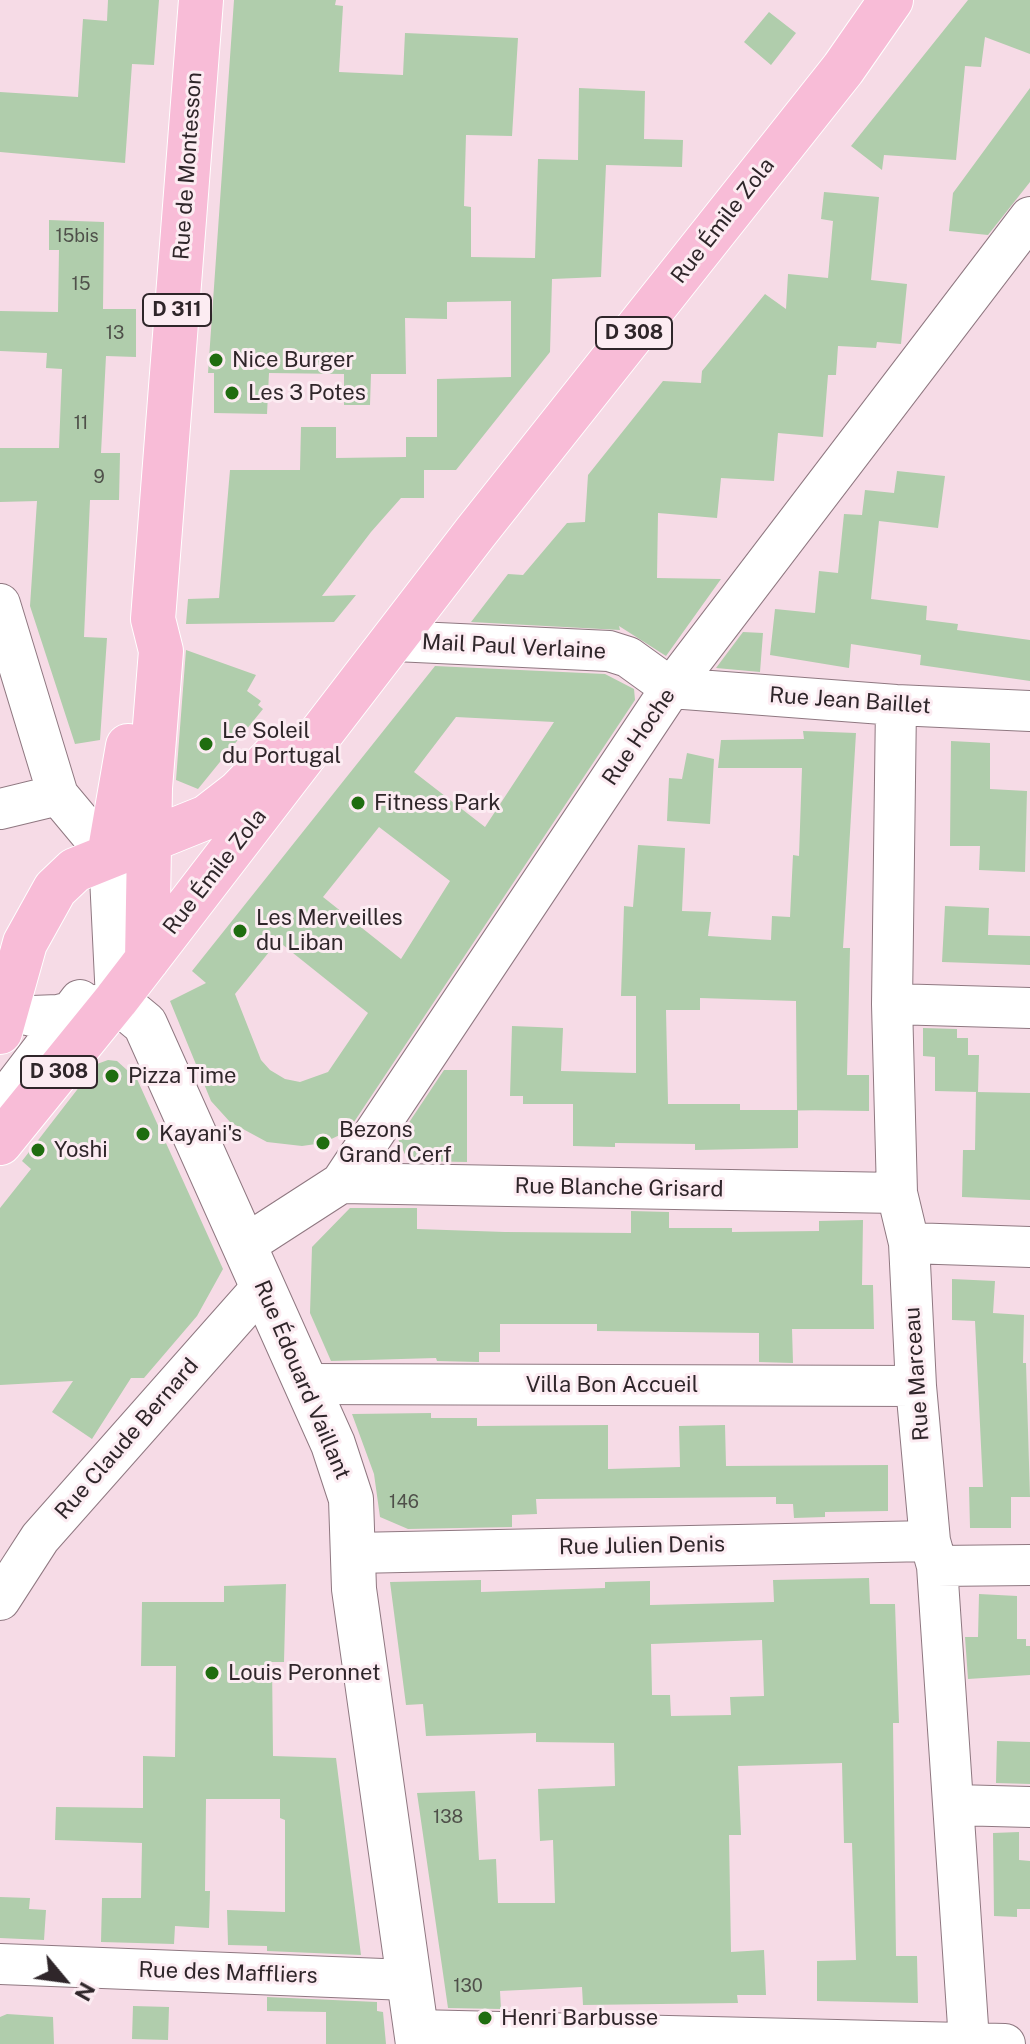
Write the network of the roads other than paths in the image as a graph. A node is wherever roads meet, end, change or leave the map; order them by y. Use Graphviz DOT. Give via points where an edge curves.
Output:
graph roads {
  1 [pos="201,0"];
  2 [pos="891,0"];
  3 [pos="912,0"];
  4 [pos="843,69"];
  5 [pos="1028,224"];
  6 [pos="425,598"];
  7 [pos="0,604"];
  8 [pos="153,619"];
  9 [pos="395,641"];
  10 [pos="671,688"];
  11 [pos="896,705"];
  12 [pos="1030,711"];
  13 [pos="58,795"];
  14 [pos="0,809"];
  15 [pos="148,840"];
  16 [pos="109,856"];
  17 [pos="130,958"];
  18 [pos="892,1004"];
  19 [pos="1030,1008"];
  20 [pos="71,1011"];
  21 [pos="130,1012"];
  22 [pos="2,1017"];
  23 [pos="0,1105"];
  24 [pos="0,1143"];
  25 [pos="341,1183"];
  26 [pos="897,1193"];
  27 [pos="909,1243"];
  28 [pos="245,1245"];
  29 [pos="1030,1247"];
  30 [pos="263,1286"];
  31 [pos="307,1384"];
  32 [pos="916,1386"];
  33 [pos="354,1553"];
  34 [pos="934,1553"];
  35 [pos="1030,1565"];
  36 [pos="0,1600"];
  37 [pos="955,1805"];
  38 [pos="1030,1807"];
  39 [pos="0,1964"];
  40 [pos="408,1980"];
  41 [pos="417,2037"];
  42 [pos="987,2043"];
  1 -- 8 [label="main road, Rue de Montesson / D 311"];
  2 -- 4 [label="main road, D 308"];
  3 -- 4 [label="main road, D 308"];
  4 -- 6 [label="main road, Rue Émile Zola / D 308"];
  5 -- 10 [label="street, Rue Hoche"];
  6 -- 9 [label="main road, Rue Émile Zola / D 308"];
  6 -- 15 [label="main road, Rue Émile Zola / D 308" via="238,793 207,817"];
  7 -- 13 [label="street"];
  8 -- 15 [label="main road, Rue de Montesson / D 311" via="161,651"];
  8 -- 16 [label="main road, Rue de Montesson / D 311" via="139,651 127,761"];
  9 -- 10 [label="street, Mail Paul Verlaine" via="609,651 628,657"];
  9 -- 17 [label="main road, Rue Émile Zola / D 308"];
  10 -- 11 [label="street, Rue Jean Baillet"];
  10 -- 25 [label="street, Rue Hoche"];
  11 -- 12 [label="street, Rue Jean Baillet"];
  11 -- 18 [label="street, Rue Marceau"];
  13 -- 14 [label="street"];
  13 -- 16 [label="street"];
  15 -- 16 [label="main road, Rue Émile Zola / D 308"];
  15 -- 17 [label="main road, D 311" via="147,916"];
  16 -- 17 [label="street"];
  16 -- 22 [label="main road, Rue Émile Zola / D 308" via="75,870 55,889 25,943"];
  17 -- 20 [label="street"];
  17 -- 21 [label="main road, Rue Émile Zola / D 308"];
  18 -- 19 [label="street"];
  18 -- 26 [label="street, Rue Marceau"];
  20 -- 21 [label="street"];
  20 -- 22 [label="street"];
  20 -- 23 [label="street"];
  21 -- 24 [label="main road, Rue Émile Zola / D 308"];
  21 -- 28 [label="street, Rue Édouard Vaillant"];
  25 -- 26 [label="street, Rue Blanche Grisard"];
  25 -- 28 [label="street, Rue Hoche"];
  26 -- 27 [label="street, Rue Marceau"];
  27 -- 29 [label="street"];
  27 -- 32 [label="street, Rue Marceau"];
  28 -- 30 [label="street, Rue Édouard Vaillant"];
  30 -- 31 [label="street, Rue Édouard Vaillant"];
  30 -- 36 [label="street, Rue Claude Bernard" via="40,1538"];
  31 -- 32 [label="street, Villa Bon Accueil"];
  31 -- 33 [label="street, Rue Édouard Vaillant" via="351,1499"];
  32 -- 34 [label="street, Rue Marceau"];
  33 -- 34 [label="street, Rue Julien Denis"];
  33 -- 40 [label="street, Rue Édouard Vaillant" via="354,1589"];
  34 -- 35 [label="street, Rue Julien Denis"];
  34 -- 37 [label="street, Rue Marceau"];
  37 -- 38 [label="street"];
  37 -- 42 [label="street, Rue Marceau"];
  39 -- 40 [label="street, Rue des Maffliers"];
  40 -- 41 [label="street, Rue Édouard Vaillant"];
  41 -- 42 [label="street"];
}
